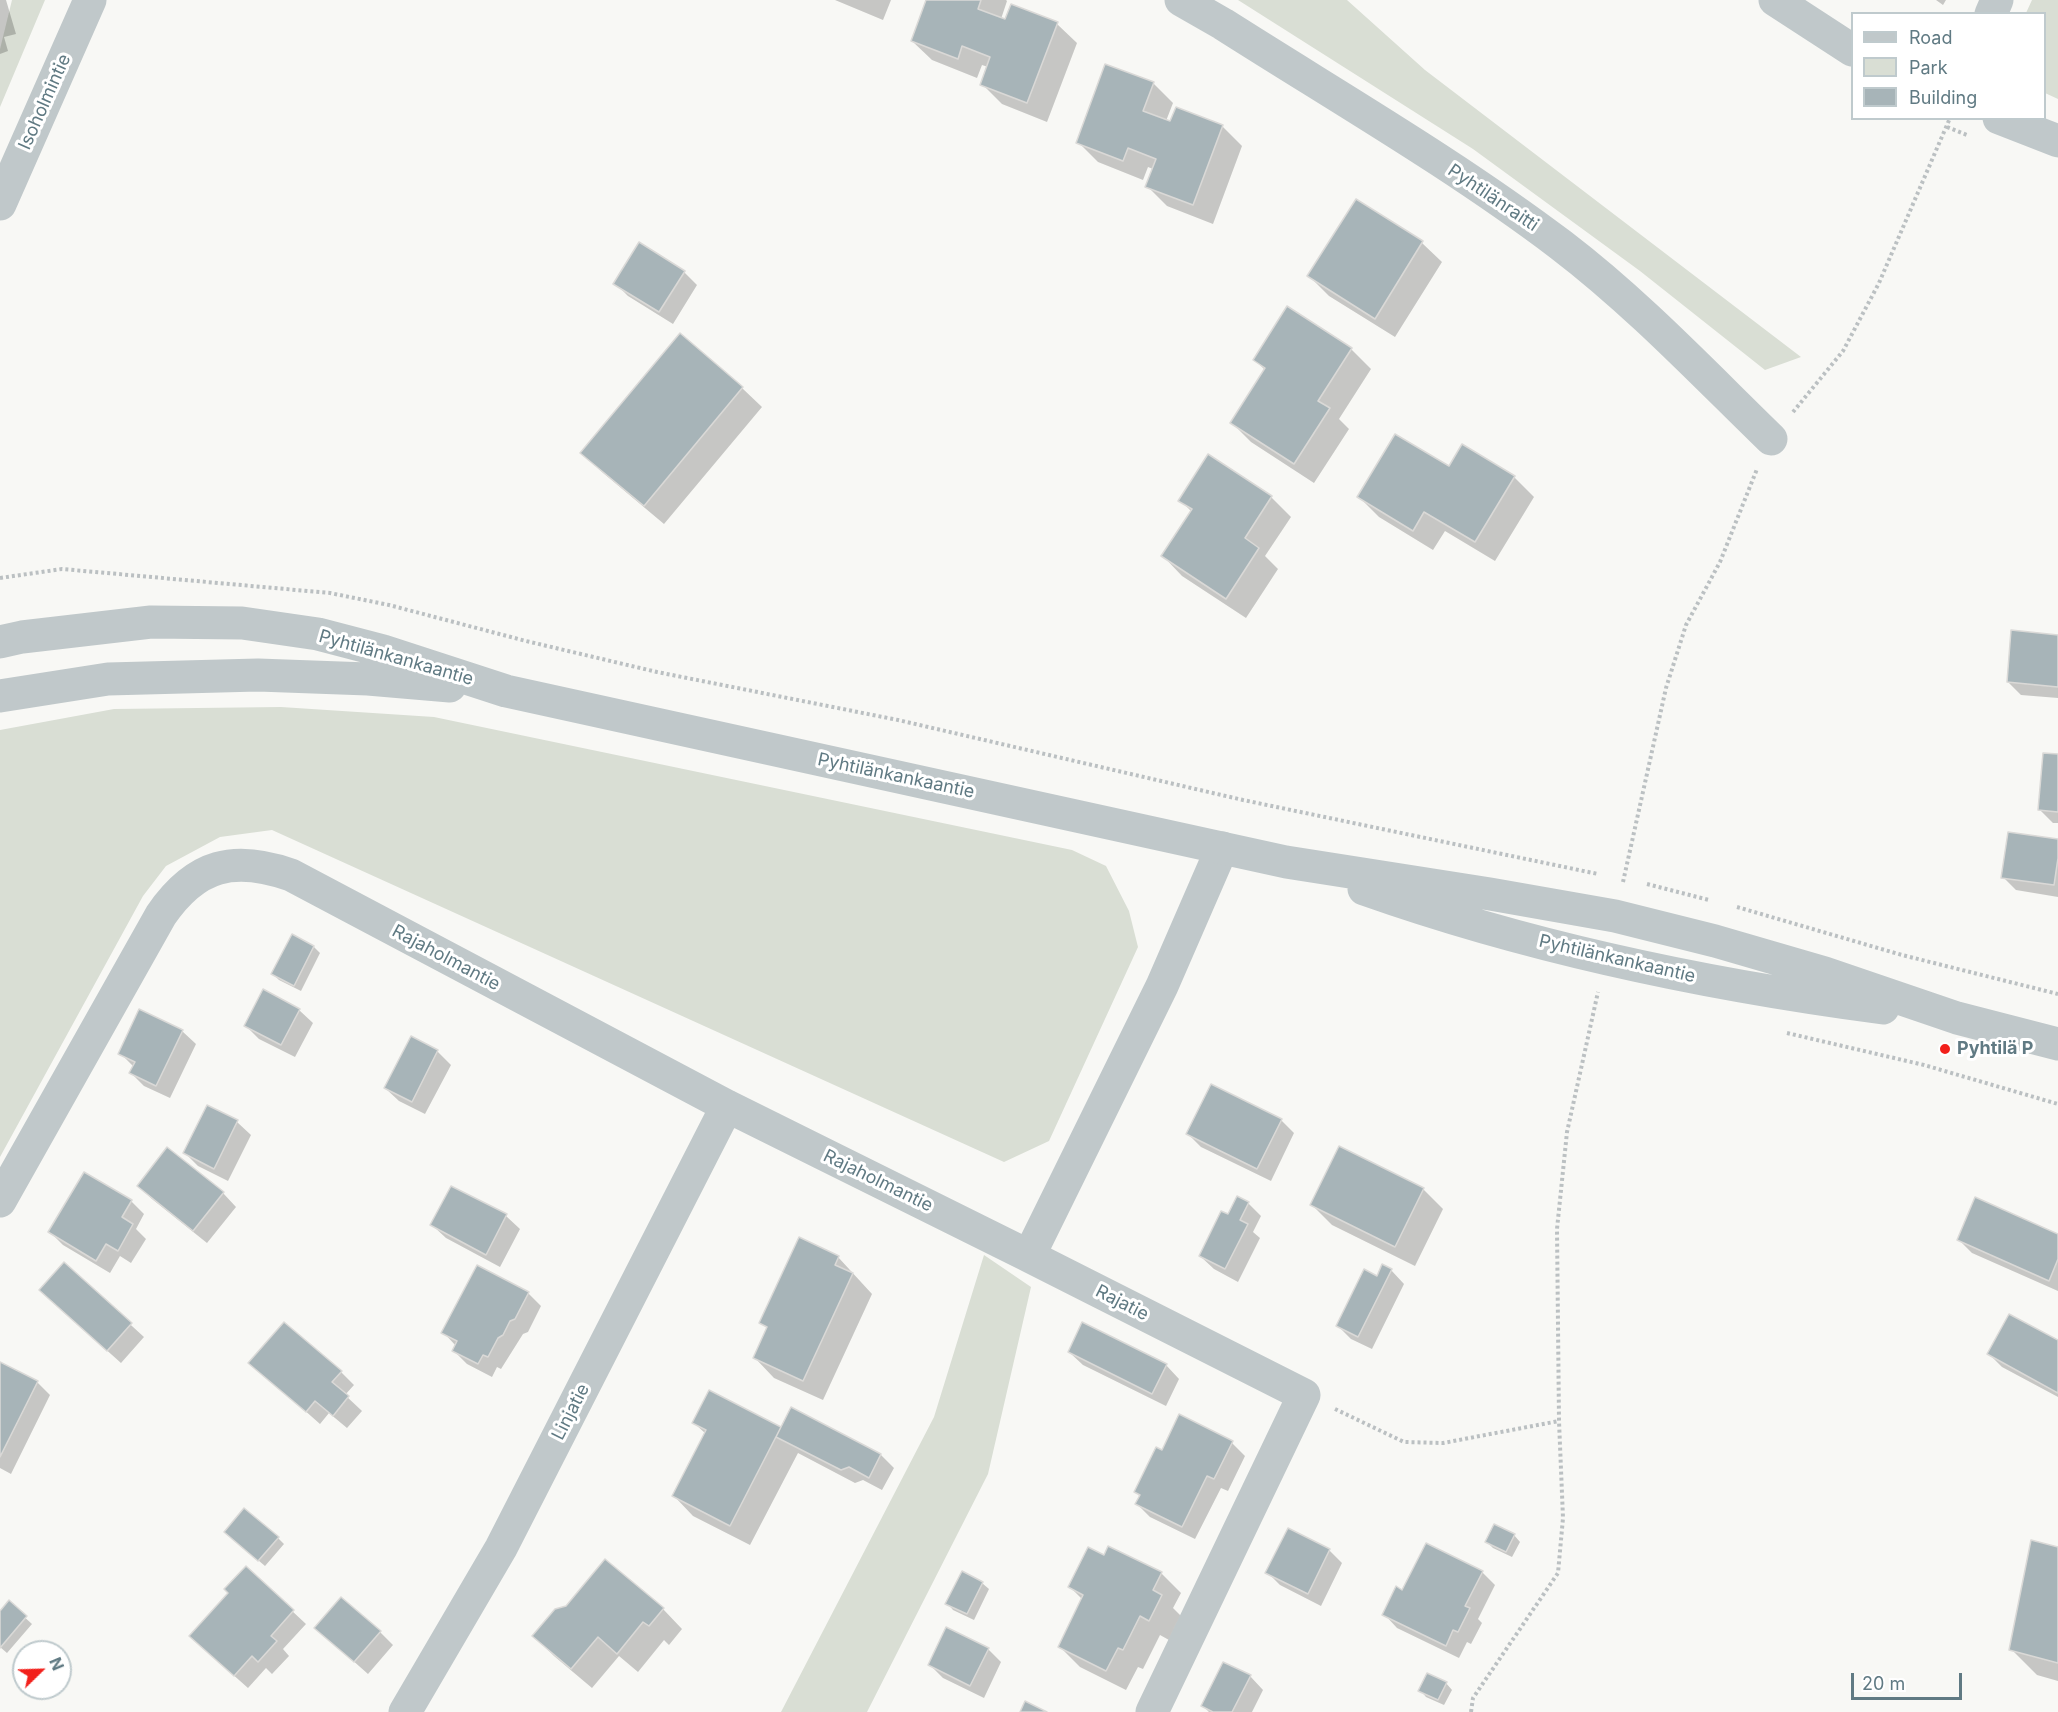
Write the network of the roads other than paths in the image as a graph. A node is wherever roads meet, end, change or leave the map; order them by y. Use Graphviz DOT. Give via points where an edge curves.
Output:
graph roads {
  1 [pos="90,0"];
  2 [pos="1181,0"];
  3 [pos="1775,0"];
  4 [pos="1851,49"];
  5 [pos="2004,120"];
  6 [pos="2058,141"];
  7 [pos="0,204"];
  8 [pos="1771,439"];
  9 [pos="0,642"];
  10 [pos="506,691"];
  11 [pos="0,695"];
  12 [pos="1222,848"];
  13 [pos="1286,862"];
  14 [pos="1957,1018"];
  15 [pos="2058,1044"];
  16 [pos="727,1106"];
  17 [pos="0,1201"];
  18 [pos="1029,1256"];
  19 [pos="405,1712"];
  20 [pos="1152,1712"];
  1 -- 7 [label="street, Isoholmintie"];
  2 -- 8 [label="street, Pyhtilänraitti" via="1492,195 1563,247 1636,309"];
  3 -- 4 [label="street"];
  5 -- 6 [label="street"];
  9 -- 10 [label="street, Pyhtilänkankaantie" via="151,622 242,623 318,634"];
  10 -- 11 [label="street, Pyhtilänkankaantie" via="258,675 108,679"];
  10 -- 12 [label="street, Pyhtilänkankaantie"];
  12 -- 13 [label="street, Pyhtilänkankaantie"];
  12 -- 18 [label="street" via="1162,986"];
  13 -- 14 [label="street, Pyhtilänkankaantie" via="1615,916 1825,973"];
  13 -- 14 [label="street, Pyhtilänkankaantie" via="1418,908 1642,967 1797,997"];
  14 -- 15 [label="street, Pyhtilänkankaantie"];
  16 -- 17 [label="street, Rajaholmantie" via="291,875 268,867 227,865 184,886 161,915"];
  16 -- 18 [label="street, Rajaholmantie"];
  16 -- 19 [label="street, Linjatie" via="501,1548"];
  18 -- 20 [label="street, Rajatie" via="1304,1395"];
}
